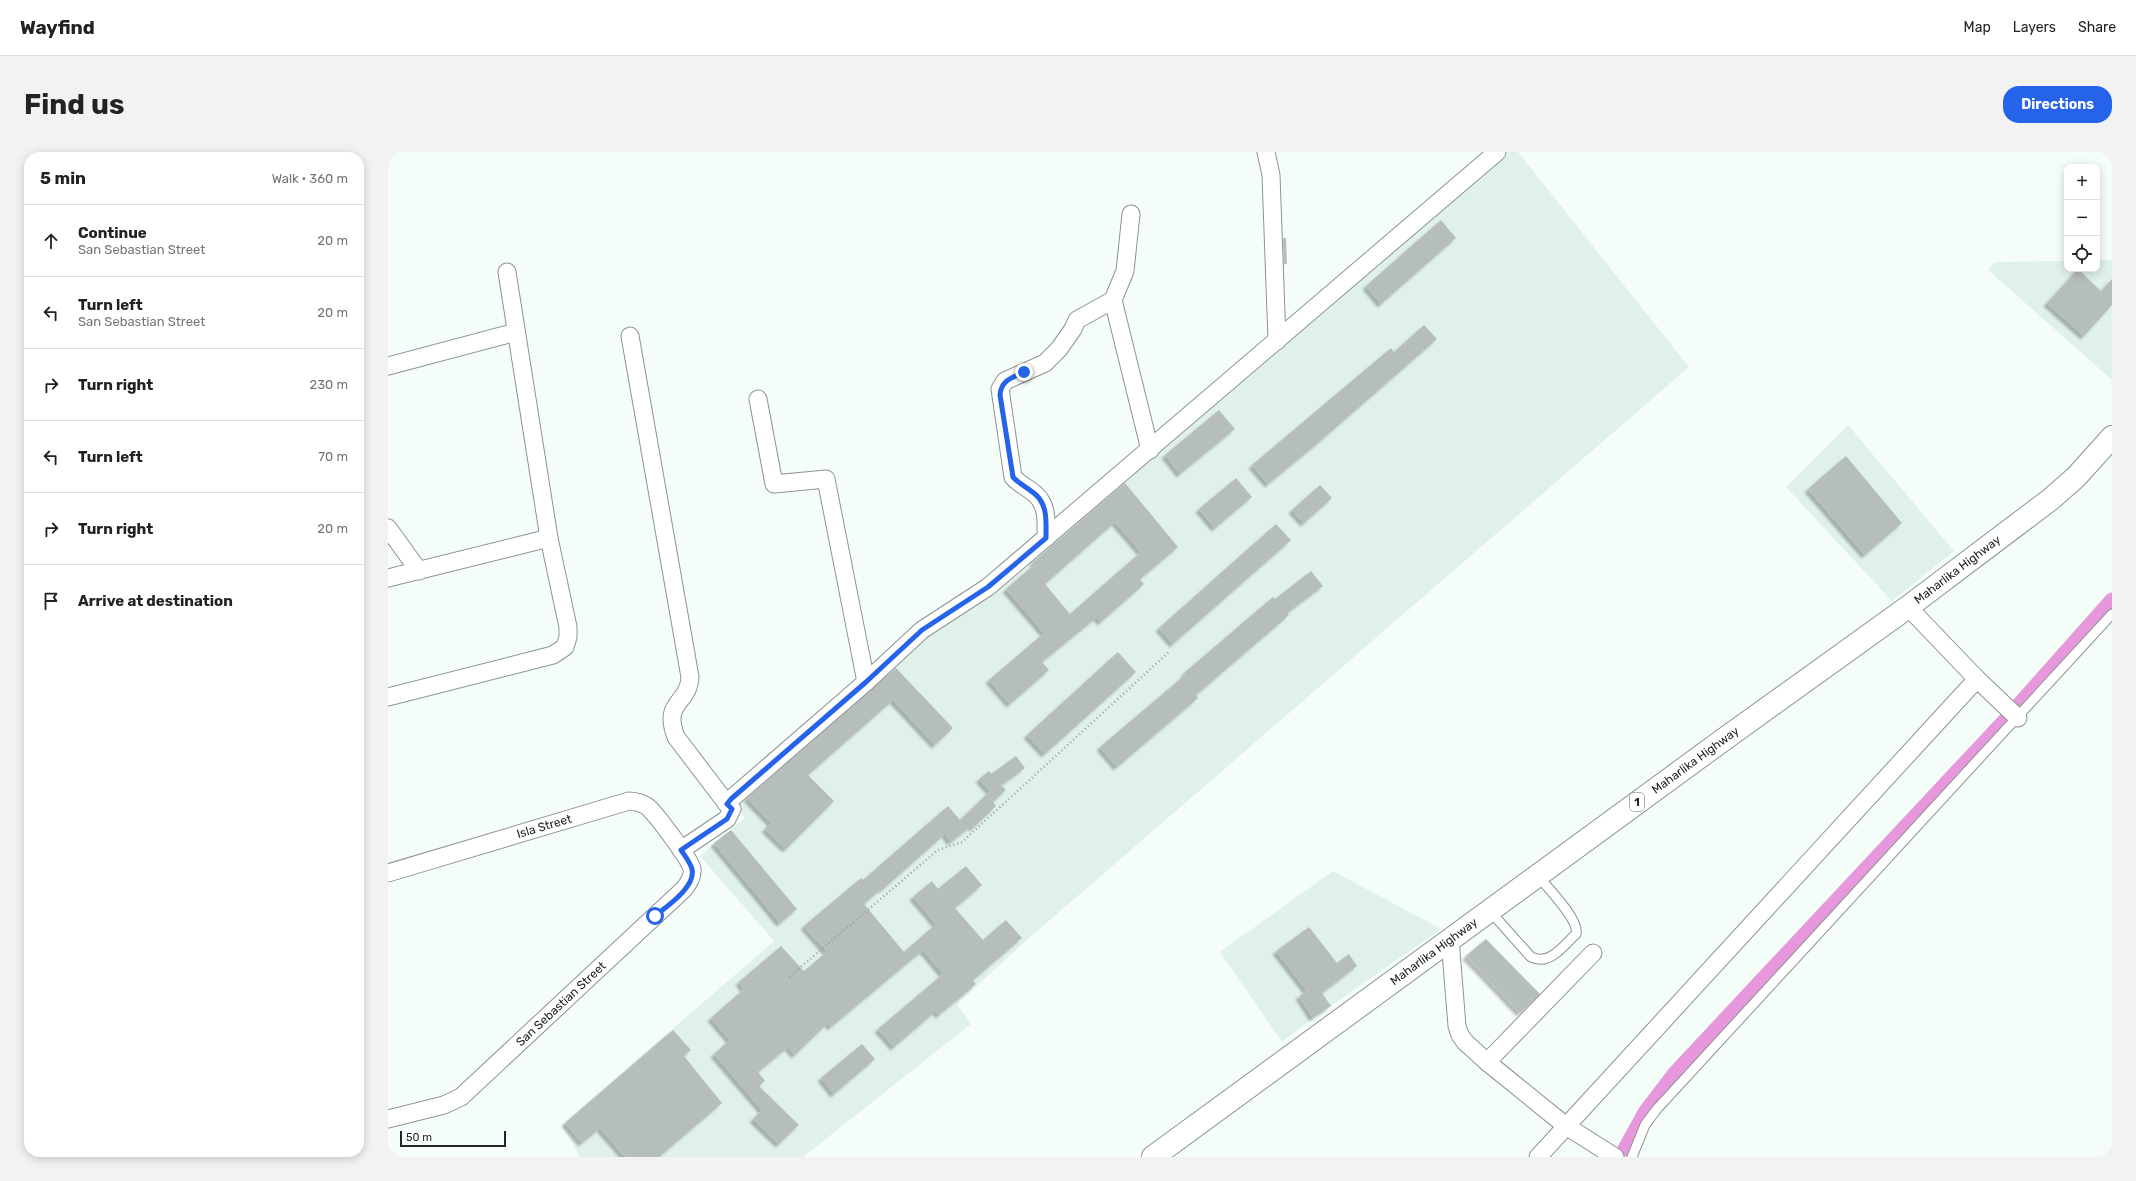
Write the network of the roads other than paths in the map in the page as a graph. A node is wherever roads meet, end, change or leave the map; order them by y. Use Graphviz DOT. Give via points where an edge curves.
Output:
graph roads {
  1 [pos="1266,152"];
  2 [pos="1497,152"];
  3 [pos="1131,214"];
  4 [pos="507,272"];
  5 [pos="1113,300"];
  6 [pos="516,332"];
  7 [pos="630,336"];
  8 [pos="1277,341"];
  9 [pos="388,366"];
  10 [pos="758,399"];
  11 [pos="2112,437"];
  12 [pos="1150,450"];
  13 [pos="388,528"];
  14 [pos="549,538"];
  15 [pos="1046,538"];
  16 [pos="419,571"];
  17 [pos="388,578"];
  18 [pos="1908,607"];
  19 [pos="2112,614"];
  20 [pos="1977,679"];
  21 [pos="866,682"];
  22 [pos="388,696"];
  23 [pos="2018,718"];
  24 [pos="727,804"];
  25 [pos="681,850"];
  26 [pos="388,873"];
  27 [pos="1538,875"];
  28 [pos="1489,910"];
  29 [pos="1450,939"];
  30 [pos="1593,953"];
  31 [pos="1487,1062"];
  32 [pos="388,1119"];
  33 [pos="1566,1126"];
  34 [pos="1153,1157"];
  35 [pos="1538,1157"];
  36 [pos="1615,1157"];
  37 [pos="1632,1157"];
  1 -- 8 [label="street" via="1271,175"];
  2 -- 8 [label="street"];
  3 -- 5 [label="street" via="1125,270"];
  4 -- 6 [label="street"];
  5 -- 12 [label="street"];
  5 -- 15 [label="street" via="1077,320 1059,349 1045,363 1005,381 1000,389 1013,477 1035,494 1043,504"];
  6 -- 9 [label="street"];
  6 -- 14 [label="street"];
  7 -- 24 [label="street" via="690,677 688,689 673,709 672,725 676,737"];
  8 -- 12 [label="street"];
  10 -- 21 [label="street" via="774,484 826,479"];
  11 -- 18 [label="highway, Maharlika Highway / 1" via="2076,477 2051,499"];
  12 -- 15 [label="street"];
  13 -- 16 [label="street"];
  14 -- 16 [label="street"];
  14 -- 22 [label="street" via="568,627 567,642 562,650 553,655"];
  15 -- 21 [label="street" via="988,587 922,630"];
  16 -- 17 [label="street"];
  18 -- 20 [label="street"];
  18 -- 27 [label="highway, Maharlika Highway / 1"];
  19 -- 23 [label="lane"];
  20 -- 23 [label="street"];
  20 -- 33 [label="street"];
  21 -- 24 [label="street"];
  23 -- 37 [label="lane" via="1656,1110 1645,1125"];
  24 -- 25 [label="street" via="732,808 727,819"];
  25 -- 26 [label="street, Isla Street" via="649,808 634,801 626,801"];
  25 -- 32 [label="street, San Sebastian Street" via="692,872 691,879 684,889 470,1089 444,1105"];
  27 -- 28 [label="highway, Maharlika Highway / 1"];
  27 -- 28 [label="lane" via="1574,920 1577,930 1576,934 1548,959 1531,957"];
  28 -- 29 [label="highway, Maharlika Highway / 1"];
  29 -- 31 [label="street" via="1457,1026 1465,1042"];
  29 -- 34 [label="highway, Maharlika Highway / 1"];
  30 -- 31 [label="street"];
  31 -- 33 [label="street"];
  33 -- 35 [label="street"];
  33 -- 36 [label="street"];
}
